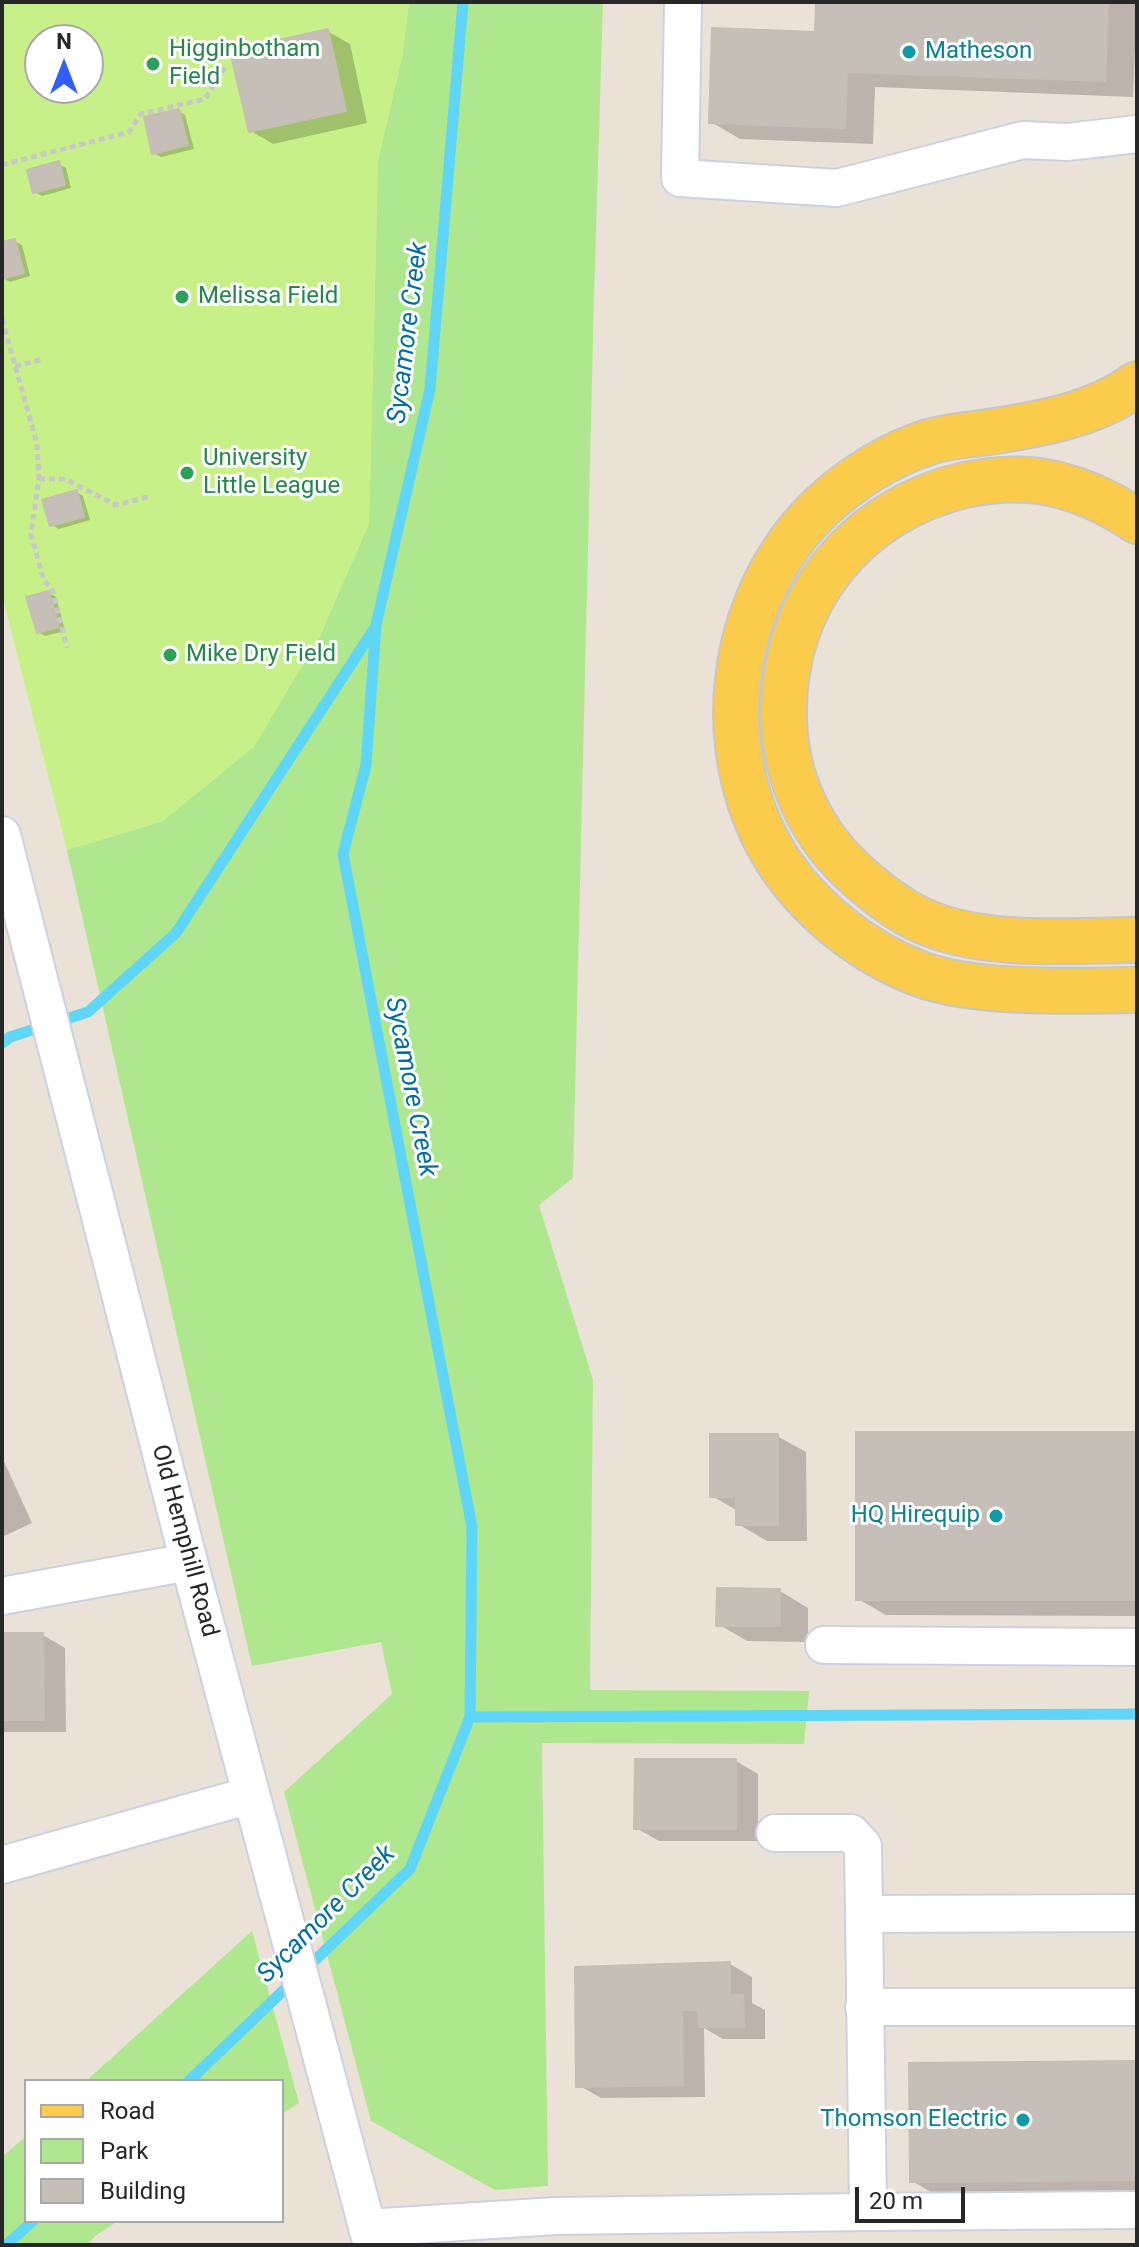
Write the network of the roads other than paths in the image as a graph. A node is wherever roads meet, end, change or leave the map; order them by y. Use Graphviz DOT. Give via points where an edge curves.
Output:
graph roads {
  1 [pos="683,2"];
  2 [pos="1137,134"];
  3 [pos="1137,384"];
  4 [pos="1137,521"];
  5 [pos="2,835"];
  6 [pos="1134,940"];
  7 [pos="1134,990"];
  8 [pos="189,1562"];
  9 [pos="2,1596"];
  10 [pos="824,1645"];
  11 [pos="1137,1647"];
  12 [pos="251,1795"];
  13 [pos="775,1833"];
  14 [pos="2,1865"];
  15 [pos="1137,1913"];
  16 [pos="864,1914"];
  17 [pos="864,2007"];
  18 [pos="1137,2007"];
  19 [pos="1137,2210"];
  20 [pos="868,2212"];
  21 [pos="369,2237"];
  1 -- 2 [label="street" via="680,178 837,188 1023,140 1067,142"];
  3 -- 7 [label="main road" via="1071,416 909,449 842,489 783,550 766,579 745,634 736,696 742,771 768,841 805,894 863,944 923,975 959,984"];
  4 -- 6 [label="main road" via="1085,494 1053,483 1015,479 947,489 912,502 862,534 821,582 792,645 784,707 784,737 796,790 827,844 885,899 932,925 972,935"];
  5 -- 8 [label="street, Old Hemphill Road"];
  8 -- 9 [label="street"];
  8 -- 12 [label="street, Old Hemphill Road"];
  10 -- 11 [label="street"];
  12 -- 14 [label="street"];
  12 -- 21 [label="street, Old Hemphill Road"];
  13 -- 16 [label="street" via="851,1833 863,1846"];
  15 -- 16 [label="street"];
  16 -- 17 [label="street"];
  17 -- 18 [label="street"];
  17 -- 20 [label="street"];
  19 -- 20 [label="street"];
  20 -- 21 [label="street" via="555,2216"];
}
